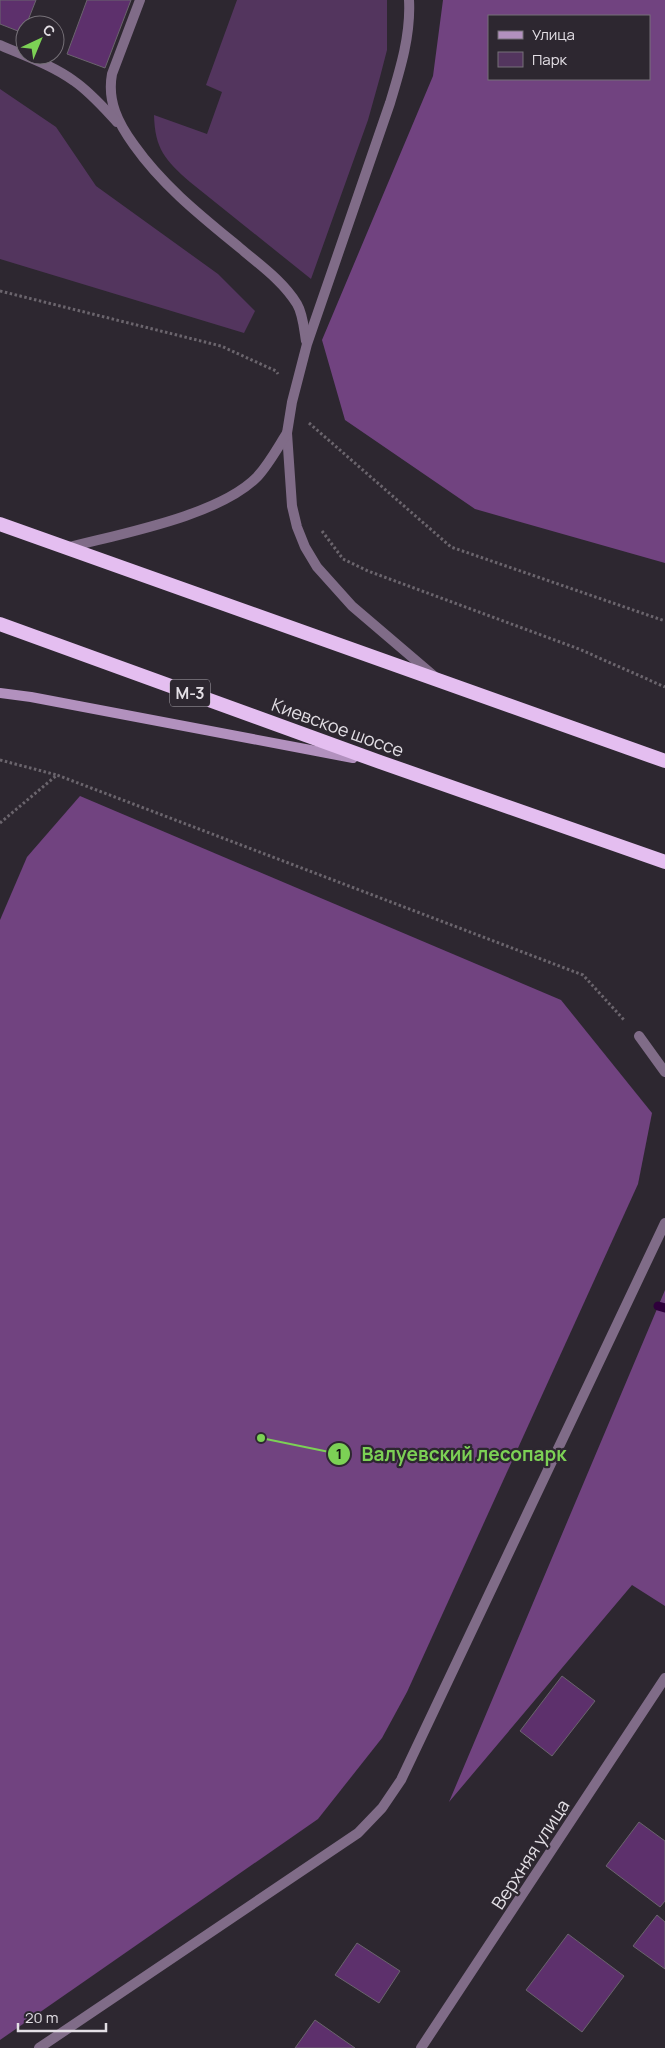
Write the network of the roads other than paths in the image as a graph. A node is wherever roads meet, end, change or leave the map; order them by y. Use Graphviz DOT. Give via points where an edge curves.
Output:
graph roads {
  1 [pos="140,0"];
  2 [pos="409,0"];
  3 [pos="0,45"];
  4 [pos="123,128"];
  5 [pos="306,344"];
  6 [pos="287,433"];
  7 [pos="0,517"];
  8 [pos="0,524"];
  9 [pos="59,545"];
  10 [pos="0,624"];
  11 [pos="443,683"];
  12 [pos="0,693"];
  13 [pos="665,761"];
  14 [pos="380,762"];
  15 [pos="665,862"];
  16 [pos="639,1036"];
  17 [pos="665,1072"];
  18 [pos="665,1223"];
  19 [pos="665,1678"];
  20 [pos="39,2048"];
  21 [pos="422,2048"];
  1 -- 4 [label="street" via="110,87 111,103"];
  2 -- 5 [label="street" via="408,31 390,103"];
  3 -- 4 [label="street" via="74,81"];
  4 -- 5 [label="street" via="150,167 176,195 282,284 298,306"];
  5 -- 6 [label="street"];
  6 -- 9 [label="street" via="257,476 221,501 184,516"];
  6 -- 11 [label="street" via="292,506 297,527 313,560 352,606"];
  7 -- 9 [label="main road"];
  8 -- 9 [label="highway"];
  9 -- 11 [label="highway"];
  10 -- 14 [label="highway, Киевское шоссе / М-3"];
  11 -- 13 [label="highway"];
  12 -- 14 [label="main road"];
  14 -- 15 [label="highway, Киевское шоссе / М-3"];
  16 -- 17 [label="street"];
  18 -- 20 [label="street" via="401,1780 382,1808 358,1833"];
  19 -- 21 [label="street, Верхняя улица"];
}
